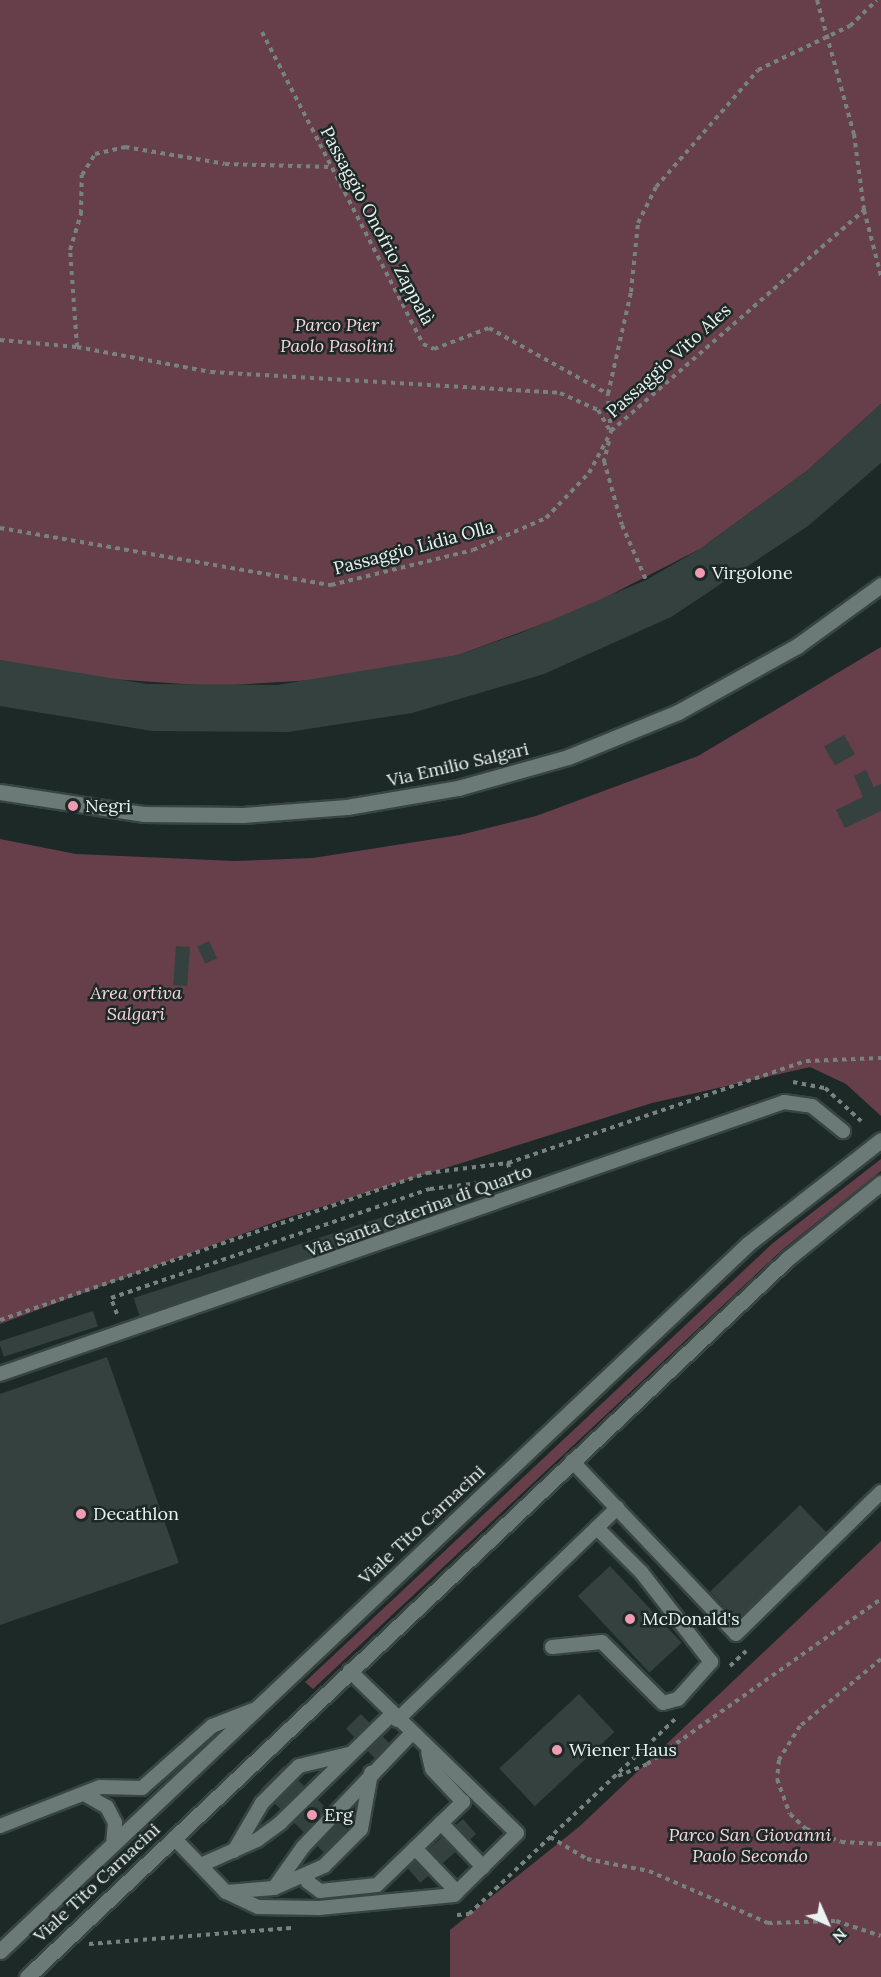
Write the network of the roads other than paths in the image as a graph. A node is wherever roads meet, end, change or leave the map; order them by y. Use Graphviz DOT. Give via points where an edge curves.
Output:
graph roads {
  1 [pos="881,585"];
  2 [pos="0,792"];
  3 [pos="843,1131"];
  4 [pos="881,1140"];
  5 [pos="881,1183"];
  6 [pos="0,1374"];
  7 [pos="572,1461"];
  8 [pos="881,1492"];
  9 [pos="617,1508"];
  10 [pos="597,1528"];
  11 [pos="552,1647"];
  12 [pos="350,1671"];
  13 [pos="255,1709"];
  14 [pos="394,1717"];
  15 [pos="411,1734"];
  16 [pos="428,1752"];
  17 [pos="351,1754"];
  18 [pos="371,1773"];
  19 [pos="86,1795"];
  20 [pos="441,1823"];
  21 [pos="0,1826"];
  22 [pos="174,1838"];
  23 [pos="112,1844"];
  24 [pos="415,1848"];
  25 [pos="234,1851"];
  26 [pos="201,1865"];
  27 [pos="483,1867"];
  28 [pos="308,1875"];
  29 [pos="274,1888"];
  30 [pos="226,1892"];
  31 [pos="457,1892"];
  32 [pos="0,1951"];
  33 [pos="27,1977"];
  1 -- 2 [label="main road, Via Emilio Salgari" via="797,646 678,712 568,757 458,788 347,807 232,816 144,814"];
  3 -- 6 [label="lane, Via Santa Caterina di Quarto" via="812,1106 784,1102"];
  4 -- 13 [label="main road, Viale Tito Carnacini" via="749,1243"];
  5 -- 7 [label="main road, Viale Tito Carnacini" via="787,1259"];
  7 -- 9 [label="lane"];
  7 -- 12 [label="main road, Viale Tito Carnacini"];
  8 -- 9 [label="lane" via="736,1634"];
  9 -- 10 [label="lane"];
  10 -- 11 [label="lane" via="642,1573 711,1662 678,1699 663,1703 602,1642"];
  10 -- 14 [label="lane"];
  12 -- 14 [label="lane"];
  12 -- 22 [label="main road, Viale Tito Carnacini"];
  13 -- 19 [label="lane" via="212,1726 142,1788 100,1787"];
  13 -- 23 [label="main road, Viale Tito Carnacini"];
  14 -- 15 [label="lane"];
  14 -- 17 [label="lane"];
  15 -- 16 [label="lane"];
  15 -- 18 [label="lane"];
  16 -- 20 [label="lane" via="432,1769 463,1802"];
  16 -- 27 [label="lane" via="446,1758 517,1833"];
  17 -- 25 [label="lane" via="280,1823"];
  17 -- 25 [label="lane" via="299,1766 262,1803"];
  18 -- 28 [label="lane" via="361,1829"];
  18 -- 29 [label="lane" via="303,1847"];
  19 -- 21 [label="lane"];
  19 -- 23 [label="lane" via="107,1807 115,1823"];
  20 -- 24 [label="lane"];
  20 -- 27 [label="lane"];
  22 -- 26 [label="lane"];
  22 -- 33 [label="main road, Viale Tito Carnacini"];
  23 -- 32 [label="main road, Viale Tito Carnacini"];
  24 -- 28 [label="lane" via="377,1885 320,1891 312,1888"];
  24 -- 31 [label="lane"];
  25 -- 26 [label="lane"];
  26 -- 30 [label="lane"];
  27 -- 31 [label="lane"];
  28 -- 29 [label="lane"];
  29 -- 30 [label="lane"];
  30 -- 31 [label="lane" via="258,1907 291,1909"];
}
